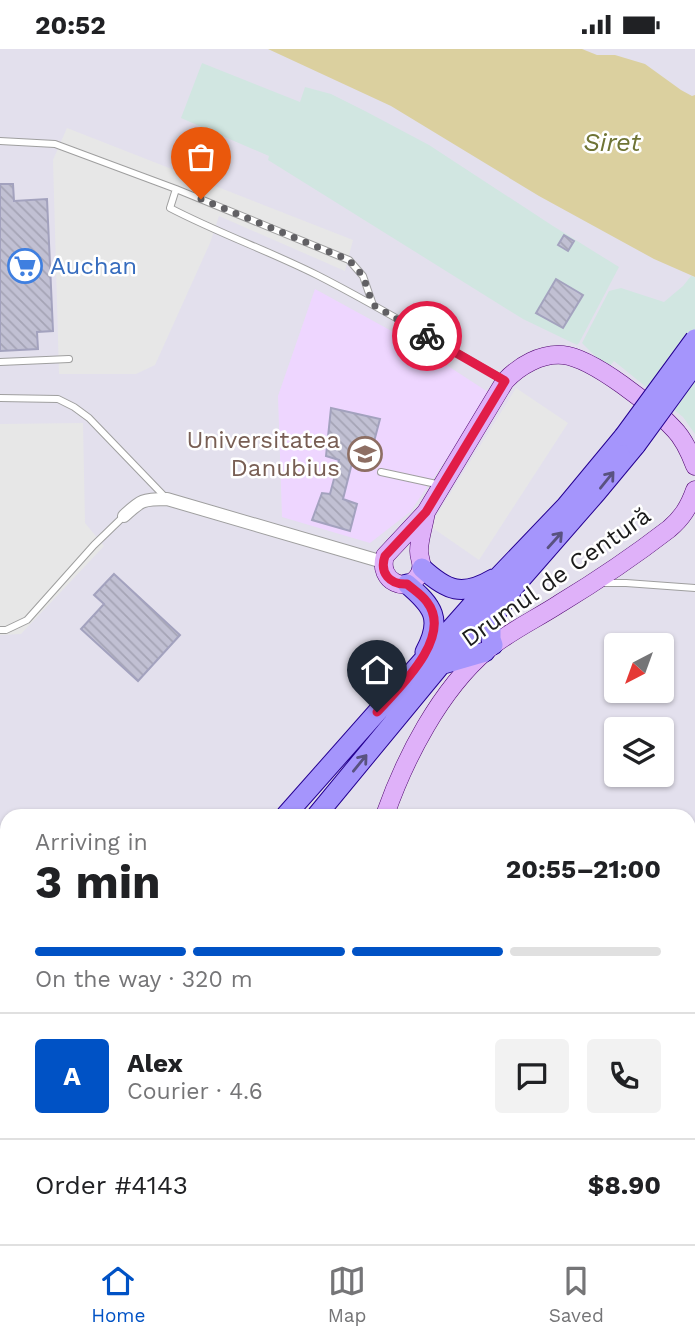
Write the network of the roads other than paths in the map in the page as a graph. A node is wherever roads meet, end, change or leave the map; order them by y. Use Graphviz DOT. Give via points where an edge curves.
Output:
graph roads {
  1 [pos="0,141"];
  2 [pos="176,188"];
  3 [pos="373,305"];
  4 [pos="695,339"];
  5 [pos="69,359"];
  6 [pos="0,362"];
  7 [pos="695,364"];
  8 [pos="505,381"];
  9 [pos="0,398"];
  10 [pos="630,441"];
  11 [pos="695,466"];
  12 [pos="382,472"];
  13 [pos="443,485"];
  14 [pos="695,490"];
  15 [pos="167,499"];
  16 [pos="426,512"];
  17 [pos="124,516"];
  18 [pos="394,547"];
  19 [pos="420,561"];
  20 [pos="383,562"];
  21 [pos="507,581"];
  22 [pos="593,583"];
  23 [pos="407,584"];
  24 [pos="695,587"];
  25 [pos="0,630"];
  26 [pos="489,648"];
  27 [pos="440,665"];
  28 [pos="416,669"];
  29 [pos="291,809"];
  30 [pos="322,809"];
  31 [pos="387,809"];
  1 -- 2 [label="lane" via="55,144"];
  2 -- 3 [label="lane" via="349,260 363,276"];
  2 -- 3 [label="lane" via="170,208"];
  3 -- 8 [label="lane"];
  4 -- 10 [label="main road, bridge"];
  5 -- 6 [label="lane"];
  7 -- 10 [label="main road, bridge"];
  8 -- 11 [label="street" via="537,359 553,355 588,363 628,389 676,430"];
  8 -- 13 [label="street"];
  9 -- 15 [label="lane" via="58,399 75,407"];
  10 -- 21 [label="main road" via="584,507"];
  12 -- 13 [label="lane"];
  13 -- 16 [label="street"];
  14 -- 22 [label="street, Drumul de Centură" via="680,519"];
  15 -- 17 [label="street" via="137,503"];
  15 -- 20 [label="street"];
  16 -- 18 [label="street"];
  16 -- 19 [label="street"];
  17 -- 25 [label="lane" via="27,620"];
  18 -- 19 [label="street" via="411,547"];
  18 -- 20 [label="street"];
  19 -- 21 [label="main road" via="445,587 457,590"];
  19 -- 23 [label="street" via="419,575"];
  20 -- 23 [label="street" via="392,582"];
  21 -- 26 [label="main road"];
  21 -- 27 [label="main road"];
  21 -- 28 [label="main road" via="453,627"];
  22 -- 24 [label="lane"];
  22 -- 26 [label="street, Drumul de Centură"];
  23 -- 28 [label="main road" via="428,603 435,627"];
  26 -- 27 [label="main road"];
  26 -- 31 [label="street, Drumul de Centură" via="467,669 430,720"];
  30 -- 27 [label="main road, one-way"];
  28 -- 29 [label="main road"];
}
